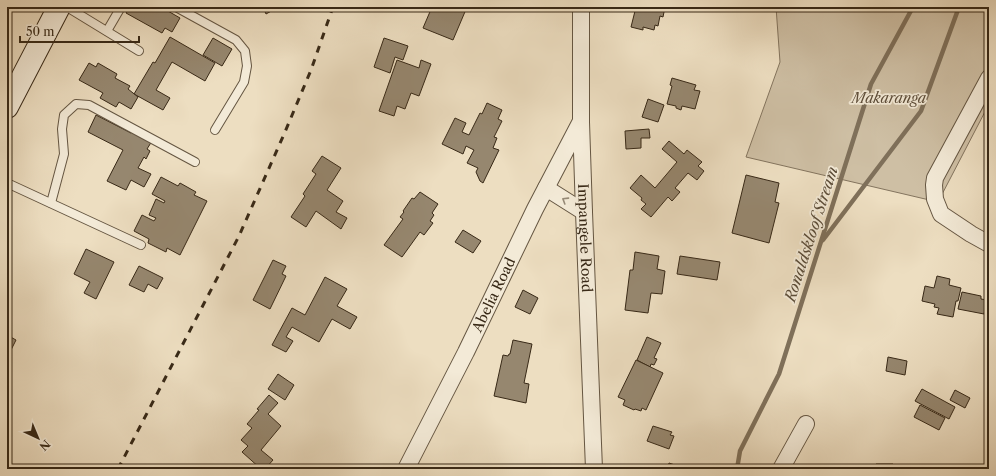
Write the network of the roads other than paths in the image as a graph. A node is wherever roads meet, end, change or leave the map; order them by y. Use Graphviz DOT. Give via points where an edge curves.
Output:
graph roads {
  1 [pos="59,7"];
  2 [pos="67,7"];
  3 [pos="120,7"];
  4 [pos="176,7"];
  5 [pos="581,7"];
  6 [pos="108,31"];
  7 [pos="139,51"];
  8 [pos="989,78"];
  9 [pos="7,107"];
  10 [pos="581,122"];
  11 [pos="215,130"];
  12 [pos="195,162"];
  13 [pos="7,183"];
  14 [pos="546,188"];
  15 [pos="51,203"];
  16 [pos="584,212"];
  17 [pos="989,244"];
  18 [pos="141,245"];
  19 [pos="806,424"];
  20 [pos="406,469"];
  21 [pos="594,469"];
  22 [pos="781,469"];
  1 -- 9 [label="street"];
  2 -- 6 [label="lane"];
  3 -- 6 [label="lane"];
  4 -- 11 [label="lane" via="236,40 245,51 247,66 244,82"];
  5 -- 10 [label="street, Impangele Road"];
  6 -- 7 [label="lane"];
  8 -- 17 [label="street" via="935,178 934,185 935,199 941,214"];
  10 -- 14 [label="street, Abelia Road"];
  10 -- 16 [label="street, Impangele Road"];
  12 -- 15 [label="lane" via="89,105 76,104 64,115 64,154"];
  13 -- 15 [label="lane"];
  16 -- 14 [label="street, one-way"];
  14 -- 20 [label="street, Abelia Road"];
  15 -- 18 [label="lane"];
  16 -- 21 [label="street, Impangele Road"];
  19 -- 22 [label="street"];
}
